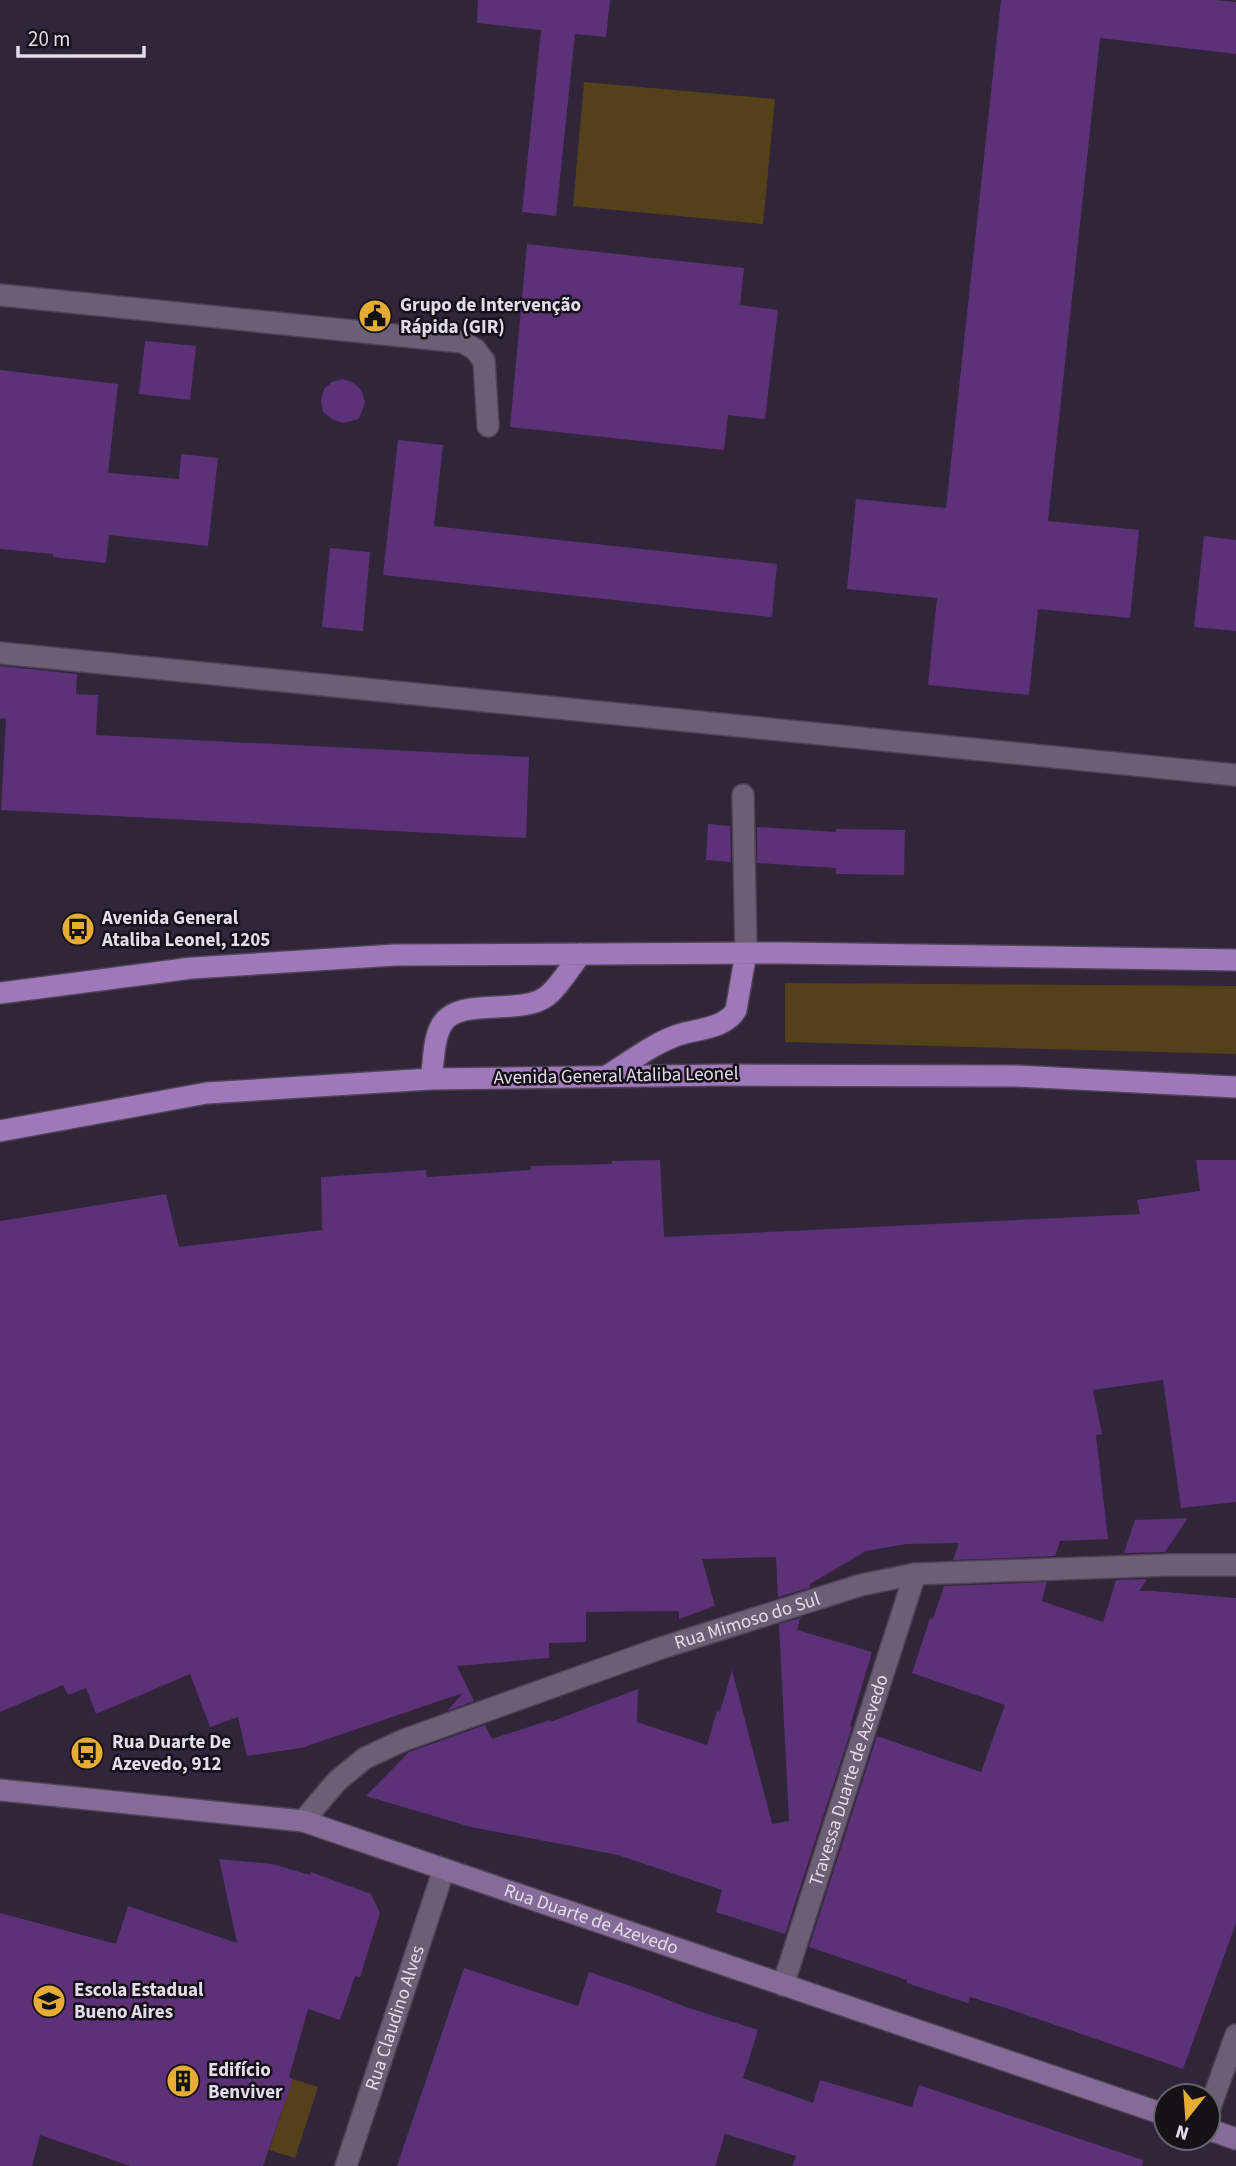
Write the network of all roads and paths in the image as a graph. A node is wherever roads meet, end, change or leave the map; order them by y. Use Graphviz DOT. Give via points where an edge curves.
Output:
graph roads {
  1 [pos="0,295"];
  2 [pos="488,426"];
  3 [pos="0,653"];
  4 [pos="1236,775"];
  5 [pos="743,795"];
  6 [pos="746,953"];
  7 [pos="581,954"];
  8 [pos="1236,960"];
  9 [pos="0,993"];
  10 [pos="607,1076"];
  11 [pos="431,1079"];
  12 [pos="1236,1087"];
  13 [pos="0,1131"];
  14 [pos="1236,1565"];
  15 [pos="915,1574"];
  16 [pos="0,1790"];
  17 [pos="303,1821"];
  18 [pos="444,1869"];
  19 [pos="783,1985"];
  20 [pos="1236,2035"];
  21 [pos="1219,2082"];
  22 [pos="1152,2110"];
  23 [pos="346,2166"];
  1 -- 2 [label="street" via="462,342 484,361"];
  3 -- 4 [label="street"];
  5 -- 6 [label="street"];
  6 -- 7 [label="main road"];
  6 -- 8 [label="main road"];
  6 -- 10 [label="main road" via="732,1017 657,1044"];
  7 -- 9 [label="main road" via="395,954 192,968"];
  7 -- 11 [label="main road" via="548,996 538,1001 462,1010 449,1016 438,1033"];
  10 -- 11 [label="main road, Avenida General Ataliba Leonel"];
  10 -- 12 [label="main road, Avenida General Ataliba Leonel" via="1016,1076"];
  11 -- 13 [label="main road, Avenida General Ataliba Leonel" via="207,1093"];
  14 -- 15 [label="street, Rua Mimoso do Sul"];
  15 -- 17 [label="street, Rua Mimoso do Sul" via="861,1585 658,1649 404,1740 365,1758 337,1781"];
  15 -- 19 [label="street, Travessa Duarte de Azevedo"];
  16 -- 17 [label="main road, Rua Duarte de Azevedo"];
  17 -- 18 [label="main road, Rua Duarte de Azevedo"];
  18 -- 19 [label="main road, Rua Duarte de Azevedo"];
  18 -- 23 [label="street, Rua Claudino Alves"];
  19 -- 22 [label="main road, Rua Duarte de Azevedo"];
  20 -- 21 [label="street"];
}
